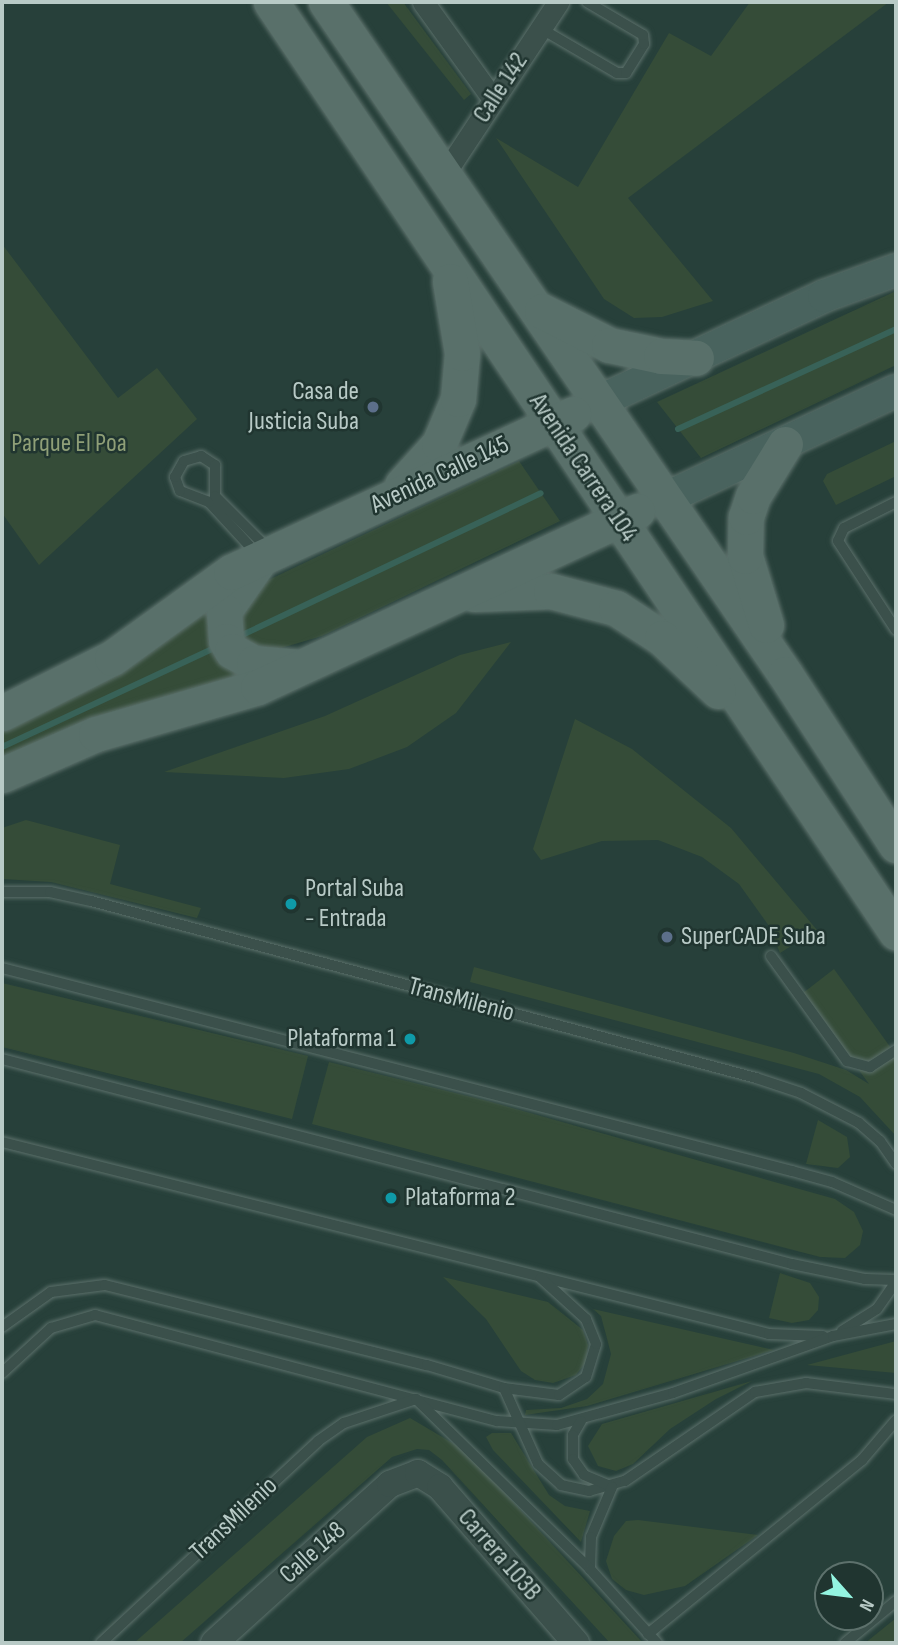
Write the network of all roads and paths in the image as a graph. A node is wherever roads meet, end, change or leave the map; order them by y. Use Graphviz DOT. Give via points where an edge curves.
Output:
graph roads {
  1 [pos="271,2"];
  2 [pos="326,2"];
  3 [pos="423,2"];
  4 [pos="558,2"];
  5 [pos="587,2"];
  6 [pos="540,29"];
  7 [pos="494,99"];
  8 [pos="445,173"];
  9 [pos="448,271"];
  10 [pos="892,272"];
  11 [pos="533,306"];
  12 [pos="696,358"];
  13 [pos="896,391"];
  14 [pos="598,402"];
  15 [pos="552,423"];
  16 [pos="785,444"];
  17 [pos="664,499"];
  18 [pos="385,500"];
  19 [pos="896,502"];
  20 [pos="618,520"];
  21 [pos="267,556"];
  22 [pos="450,596"];
  23 [pos="896,630"];
  24 [pos="305,667"];
  25 [pos="785,674"];
  26 [pos="2,713"];
  27 [pos="768,740"];
  28 [pos="2,775"];
  29 [pos="896,845"];
  30 [pos="2,892"];
  31 [pos="896,932"];
  32 [pos="771,956"];
  33 [pos="2,968"];
  34 [pos="896,1050"];
  35 [pos="2,1059"];
  36 [pos="2,1142"];
  37 [pos="896,1164"];
  38 [pos="896,1210"];
  39 [pos="538,1276"];
  40 [pos="896,1281"];
  41 [pos="896,1324"];
  42 [pos="2,1327"];
  43 [pos="833,1336"];
  44 [pos="2,1373"];
  45 [pos="504,1388"];
  46 [pos="896,1394"];
  47 [pos="416,1399"];
  48 [pos="896,1420"];
  49 [pos="581,1421"];
  50 [pos="517,1424"];
  51 [pos="418,1473"];
  52 [pos="612,1487"];
  53 [pos="590,1569"];
  54 [pos="896,1601"];
  55 [pos="649,1634"];
  56 [pos="101,1643"];
  57 [pos="214,1643"];
  58 [pos="576,1643"];
  59 [pos="657,1643"];
  60 [pos="845,1643"];
  1 -- 9 [label="main road, Avenida Carrera 104"];
  2 -- 8 [label="main road, Avenida Carrera 104"];
  3 -- 7 [label="street"];
  4 -- 6 [label="street, Calle 142"];
  5 -- 6 [label="lane" via="645,37 626,73 617,73"];
  6 -- 7 [label="street, Calle 142"];
  7 -- 8 [label="street, Calle 142"];
  8 -- 11 [label="main road, Avenida Carrera 104"];
  9 -- 15 [label="main road, Avenida Carrera 104"];
  9 -- 18 [label="main road" via="462,353 454,415 427,460"];
  10 -- 12 [label="main road, Avenida Calle 145" via="824,296"];
  11 -- 12 [label="main road" via="569,329 609,345"];
  11 -- 14 [label="main road, Avenida Carrera 104"];
  12 -- 14 [label="main road, Avenida Calle 145"];
  13 -- 16 [label="main road"];
  14 -- 15 [label="main road, Avenida Calle 145"];
  14 -- 17 [label="main road, Avenida Carrera 104"];
  15 -- 18 [label="main road, Avenida Calle 145"];
  15 -- 20 [label="main road, Avenida Carrera 104"];
  16 -- 17 [label="main road"];
  16 -- 25 [label="main road" via="752,496 746,517 745,556"];
  17 -- 20 [label="main road"];
  17 -- 25 [label="main road, Avenida Carrera 104"];
  18 -- 21 [label="main road, Avenida Calle 145"];
  19 -- 23 [label="lane" via="844,528 838,541"];
  20 -- 22 [label="main road"];
  20 -- 27 [label="main road, Avenida Carrera 104"];
  21 -- 21 [label="lane" via="215,496 215,465 201,456 184,461 175,477 180,491 209,502"];
  21 -- 24 [label="main road" via="229,600 223,622 226,641 242,658 267,666"];
  21 -- 26 [label="main road, Avenida Calle 145" via="204,588 112,658"];
  22 -- 24 [label="main road"];
  22 -- 27 [label="main road" via="551,591 616,608 662,638"];
  24 -- 28 [label="main road" via="215,701 96,734"];
  25 -- 29 [label="main road, Avenida Carrera 104"];
  27 -- 31 [label="main road, Avenida Carrera 104"];
  30 -- 37 [label="lane, TransMilenio" via="50,891 91,901 756,1078 802,1093 859,1123 880,1141"];
  32 -- 34 [label="lane" via="846,1061 870,1067"];
  33 -- 38 [label="lane" via="792,1171 845,1187"];
  35 -- 40 [label="lane" via="792,1264"];
  36 -- 39 [label="lane"];
  39 -- 43 [label="lane" via="769,1334"];
  39 -- 45 [label="lane" via="586,1319 596,1344 594,1364 579,1385 559,1395"];
  40 -- 43 [label="lane" via="877,1309"];
  41 -- 43 [label="lane"];
  42 -- 45 [label="lane" via="51,1292 105,1285"];
  43 -- 49 [label="lane"];
  44 -- 47 [label="lane" via="51,1328 94,1315"];
  45 -- 50 [label="lane"];
  46 -- 52 [label="lane" via="806,1383 755,1392"];
  47 -- 50 [label="lane"];
  47 -- 53 [label="lane"];
  47 -- 56 [label="lane, TransMilenio" via="353,1419 318,1441"];
  48 -- 55 [label="lane" via="862,1460"];
  49 -- 50 [label="lane"];
  49 -- 52 [label="lane" via="573,1435 573,1459 584,1475"];
  50 -- 52 [label="lane" via="538,1464 555,1481 577,1490"];
  51 -- 57 [label="street, Calle 148" via="390,1484"];
  51 -- 58 [label="street, Carrera 103B" via="440,1488"];
  52 -- 53 [label="lane" via="591,1537"];
  53 -- 55 [label="lane"];
  54 -- 60 [label="lane"];
  55 -- 59 [label="lane"];
}
